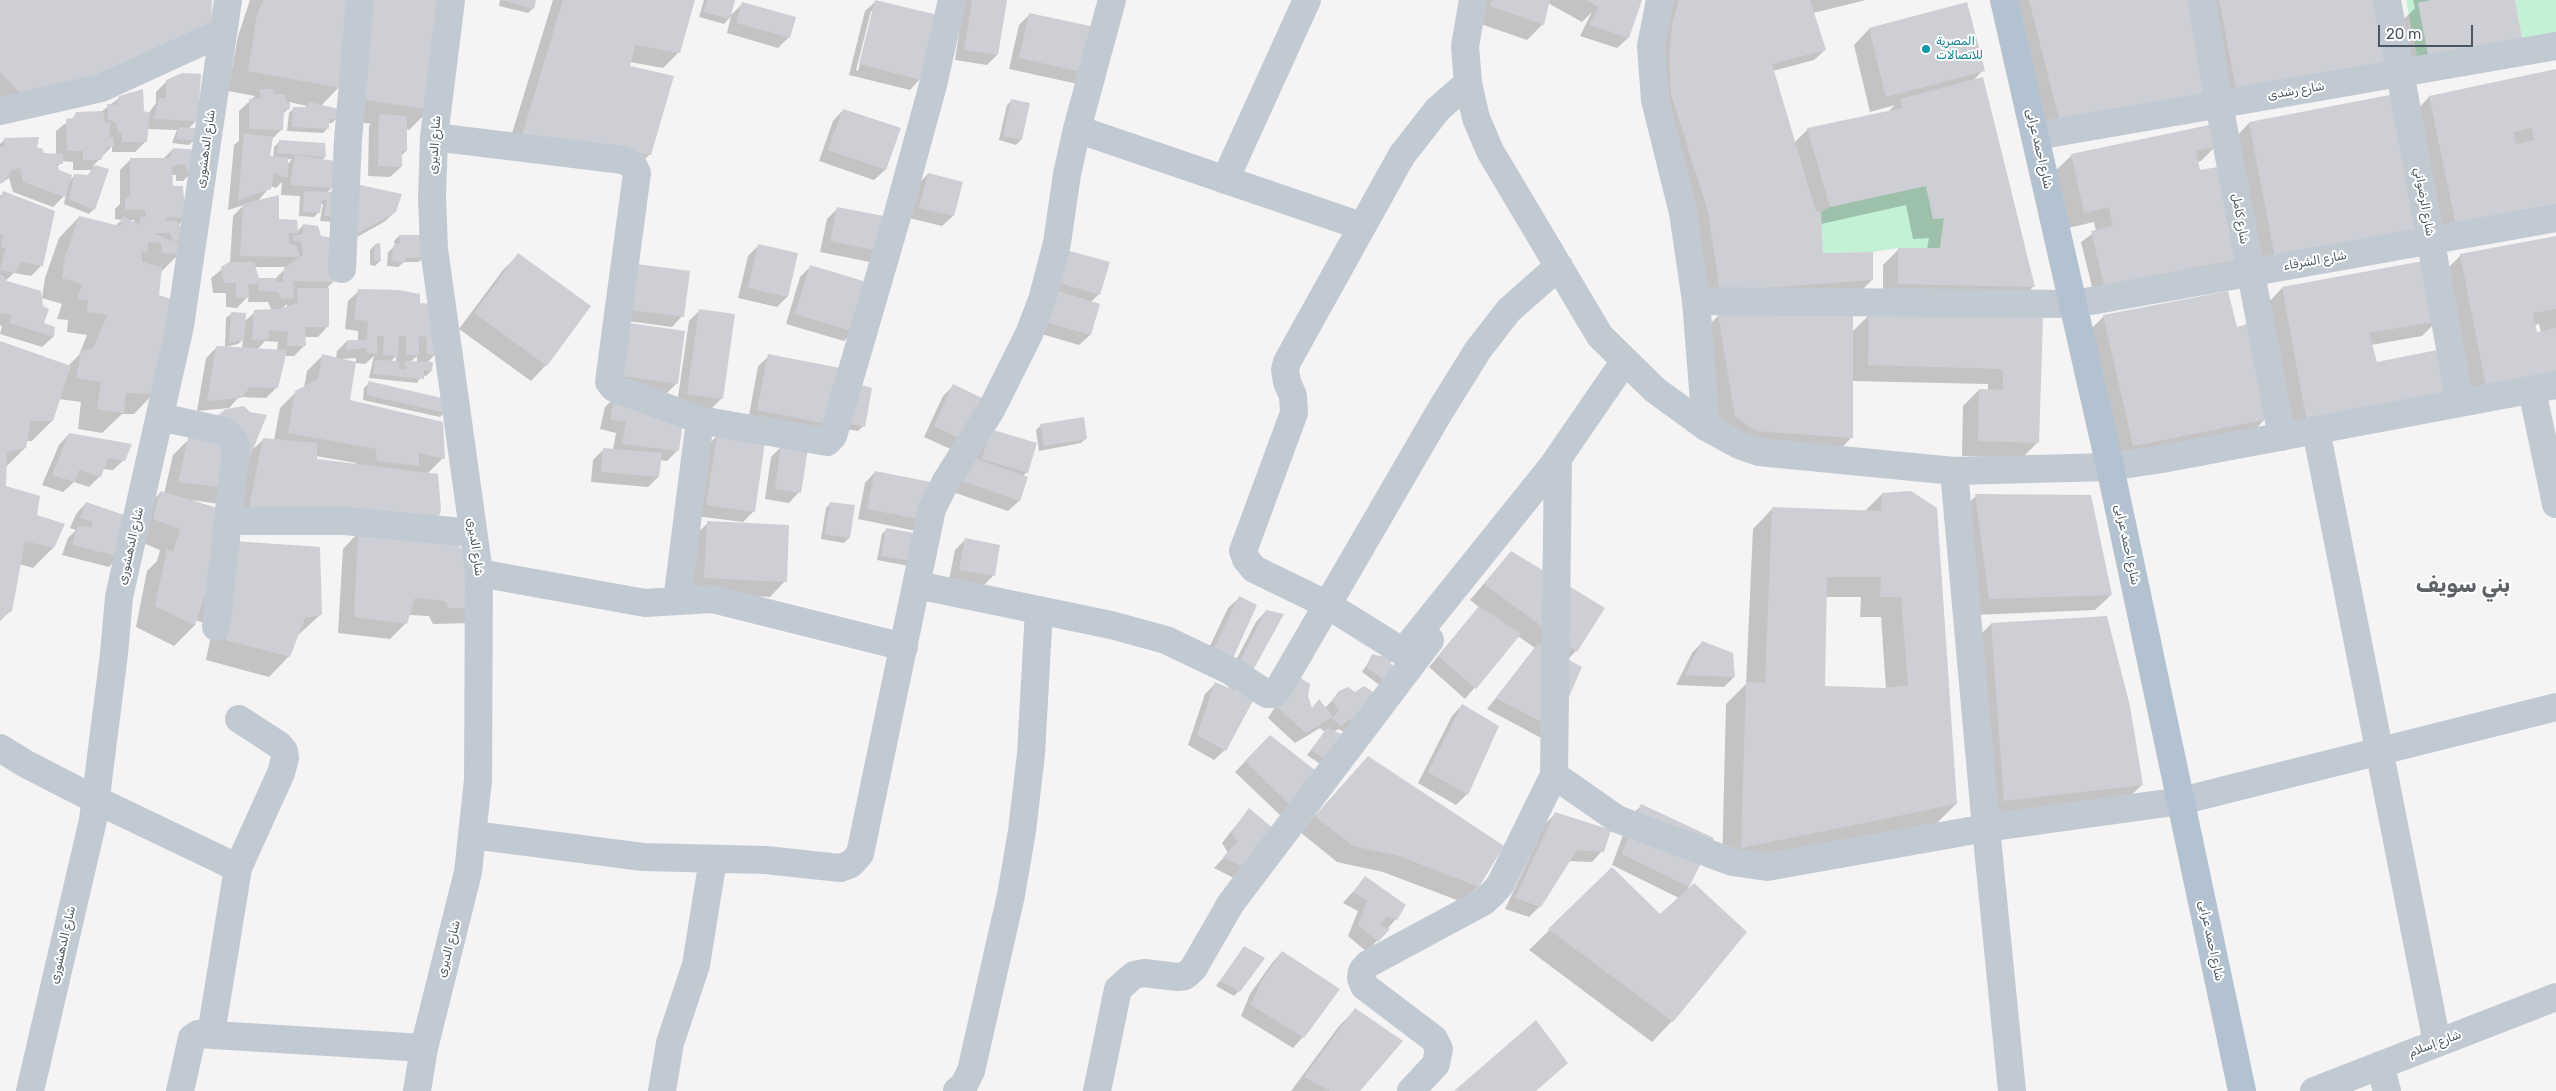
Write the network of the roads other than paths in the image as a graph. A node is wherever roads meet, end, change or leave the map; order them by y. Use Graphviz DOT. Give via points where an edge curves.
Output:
graph roads {
  1 [pos="228,0"];
  2 [pos="360,0"];
  3 [pos="451,0"];
  4 [pos="952,0"];
  5 [pos="1112,0"];
  6 [pos="1307,0"];
  7 [pos="1473,0"];
  8 [pos="1660,0"];
  9 [pos="2004,0"];
  10 [pos="2202,0"];
  11 [pos="2387,0"];
  12 [pos="223,32"];
  13 [pos="2556,46"];
  14 [pos="2400,73"];
  15 [pos="1468,83"];
  16 [pos="2220,104"];
  17 [pos="0,111"];
  18 [pos="1077,129"];
  19 [pos="2036,136"];
  20 [pos="434,137"];
  21 [pos="1225,180"];
  22 [pos="2556,218"];
  23 [pos="1361,226"];
  24 [pos="2431,240"];
  25 [pos="1559,266"];
  26 [pos="342,269"];
  27 [pos="2250,272"];
  28 [pos="1696,301"];
  29 [pos="2074,304"];
  30 [pos="1624,362"];
  31 [pos="2544,388"];
  32 [pos="2460,404"];
  33 [pos="160,417"];
  34 [pos="700,420"];
  35 [pos="1706,427"];
  36 [pos="2316,430"];
  37 [pos="2282,437"];
  38 [pos="1558,460"];
  39 [pos="2110,467"];
  40 [pos="1954,471"];
  41 [pos="2556,504"];
  42 [pos="228,521"];
  43 [pos="473,533"];
  44 [pos="479,572"];
  45 [pos="917,585"];
  46 [pos="677,600"];
  47 [pos="1326,604"];
  48 [pos="1039,610"];
  49 [pos="216,628"];
  50 [pos="904,646"];
  51 [pos="2556,708"];
  52 [pos="239,719"];
  53 [pos="0,748"];
  54 [pos="2380,752"];
  55 [pos="1554,775"];
  56 [pos="96,800"];
  57 [pos="2181,801"];
  58 [pos="1986,828"];
  59 [pos="473,835"];
  60 [pos="713,859"];
  61 [pos="238,868"];
  62 [pos="2556,997"];
  63 [pos="211,1034"];
  64 [pos="2437,1043"];
  65 [pos="424,1048"];
  66 [pos="2383,1078"];
  67 [pos="30,1091"];
  68 [pos="180,1091"];
  69 [pos="418,1091"];
  70 [pos="662,1091"];
  71 [pos="957,1091"];
  72 [pos="1097,1091"];
  73 [pos="1410,1091"];
  74 [pos="2012,1091"];
  75 [pos="2242,1091"];
  76 [pos="2314,1091"];
  1 -- 12 [label="street, شارع الدهشورى"];
  2 -- 26 [label="street" via="348,140"];
  3 -- 20 [label="street, شارع الديرى"];
  4 -- 34 [label="street" via="933,85 834,436 822,442"];
  5 -- 18 [label="street"];
  6 -- 21 [label="street"];
  7 -- 15 [label="street" via="1465,46"];
  8 -- 28 [label="street" via="1651,46 1655,100 1683,213"];
  9 -- 19 [label="main road, شارع احمد عرابى"];
  10 -- 16 [label="street, شارع كامل"];
  11 -- 14 [label="street, شارع الرضواني"];
  12 -- 17 [label="street" via="101,88"];
  12 -- 33 [label="street, شارع الدهشورى" via="180,326"];
  13 -- 14 [label="street, شارع رشدى"];
  14 -- 16 [label="street, شارع رشدى"];
  14 -- 24 [label="street, شارع الرضواني"];
  15 -- 23 [label="street" via="1420,129"];
  15 -- 25 [label="street" via="1476,118 1490,151"];
  16 -- 19 [label="street, شارع رشدى"];
  16 -- 27 [label="street, شارع كامل"];
  18 -- 21 [label="street"];
  18 -- 45 [label="street" via="1057,243 1042,300 1029,334 991,410 932,509"];
  19 -- 29 [label="main road, شارع احمد عرابى"];
  20 -- 34 [label="street" via="623,160 633,165 637,173 609,382 614,388"];
  20 -- 43 [label="street, شارع الديرى" via="434,249"];
  21 -- 23 [label="street"];
  22 -- 24 [label="street, شارع الشرفاء"];
  23 -- 47 [label="street" via="1286,362 1286,382 1293,396 1294,413 1243,551 1254,569"];
  24 -- 27 [label="street, شارع الشرفاء"];
  24 -- 32 [label="street, شارع الرضواني"];
  25 -- 30 [label="street" via="1600,336"];
  25 -- 47 [label="street" via="1509,310 1478,350"];
  27 -- 29 [label="street, شارع الشرفاء"];
  27 -- 37 [label="street, شارع كامل"];
  28 -- 29 [label="street, شارع الشرفاء"];
  28 -- 35 [label="street"];
  29 -- 39 [label="main road, شارع احمد عرابى"];
  30 -- 35 [label="street" via="1655,390"];
  30 -- 38 [label="street"];
  31 -- 32 [label="street"];
  31 -- 41 [label="street"];
  32 -- 36 [label="street"];
  33 -- 42 [label="street" via="224,432 234,440 236,449"];
  33 -- 56 [label="street, شارع الدهشورى" via="119,597"];
  34 -- 46 [label="street"];
  35 -- 40 [label="street" via="1759,452"];
  36 -- 37 [label="street"];
  36 -- 54 [label="street"];
  37 -- 39 [label="street"];
  38 -- 47 [label="street" via="1404,652"];
  38 -- 55 [label="street"];
  38 -- 72 [label="street" via="1405,676 1231,903 1193,969 1185,976 1177,977 1144,972 1134,975 1118,989"];
  39 -- 40 [label="street"];
  39 -- 57 [label="main road, شارع احمد عرابى"];
  40 -- 58 [label="street"];
  42 -- 43 [label="street" via="345,521"];
  42 -- 49 [label="street"];
  43 -- 44 [label="street, شارع الديرى"];
  44 -- 46 [label="street" via="645,603"];
  44 -- 59 [label="street, شارع الديرى" via="478,780"];
  45 -- 48 [label="street"];
  45 -- 50 [label="street"];
  46 -- 50 [label="street" via="712,599"];
  47 -- 48 [label="street" via="1273,694 1266,694 1235,673 1166,640"];
  48 -- 71 [label="street" via="1031,754 1011,895 971,1071"];
  50 -- 60 [label="street" via="860,854 851,864 840,868 766,860"];
  51 -- 54 [label="street"];
  52 -- 61 [label="street" via="279,745 285,758"];
  53 -- 56 [label="street"];
  54 -- 57 [label="street"];
  54 -- 64 [label="street"];
  55 -- 58 [label="street" via="1617,819 1732,862 1767,867"];
  55 -- 73 [label="street" via="1500,885 1493,893 1483,902 1368,964 1362,971 1364,986 1434,1039 1439,1049 1436,1064"];
  56 -- 61 [label="street"];
  56 -- 67 [label="street, شارع الدهشورى"];
  57 -- 58 [label="street"];
  57 -- 75 [label="main road, شارع احمد عرابى"];
  58 -- 74 [label="street"];
  59 -- 60 [label="street" via="643,857"];
  59 -- 65 [label="street, شارع الديرى" via="460,908"];
  60 -- 70 [label="street" via="696,965 670,1043"];
  61 -- 63 [label="street"];
  62 -- 64 [label="street, شارع إسلام"];
  63 -- 65 [label="street"];
  63 -- 68 [label="street" via="198,1034 192,1038"];
  64 -- 66 [label="street, شارع إسلام"];
  65 -- 69 [label="street, شارع الديرى"];
  66 -- 76 [label="street, شارع إسلام"];
}
